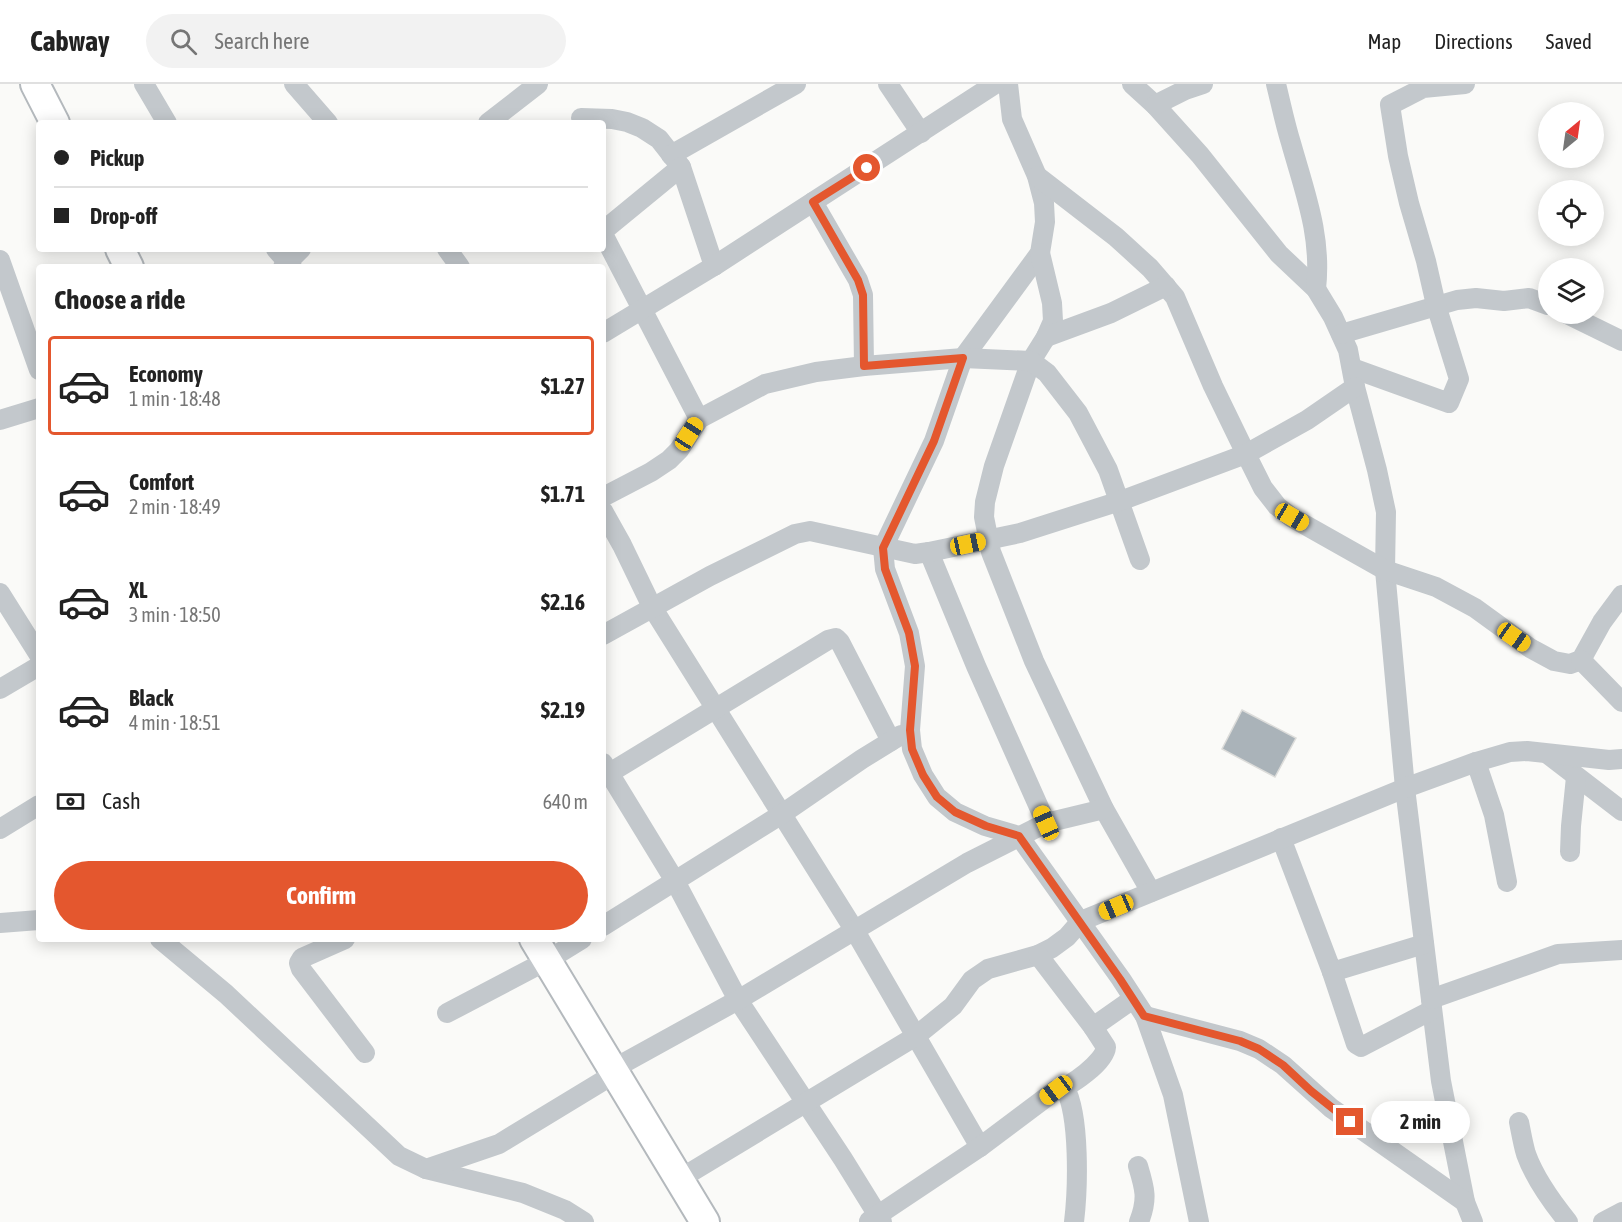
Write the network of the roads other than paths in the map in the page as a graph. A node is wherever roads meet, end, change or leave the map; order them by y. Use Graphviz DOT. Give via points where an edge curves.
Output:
graph roads {
  1 [pos="35,84"];
  2 [pos="144,84"];
  3 [pos="294,84"];
  4 [pos="538,84"];
  5 [pos="796,84"];
  6 [pos="888,84"];
  7 [pos="995,84"];
  8 [pos="1008,84"];
  9 [pos="1132,84"];
  10 [pos="1203,84"];
  11 [pos="1276,84"];
  12 [pos="1465,84"];
  13 [pos="1155,105"];
  14 [pos="580,118"];
  15 [pos="53,120"];
  16 [pos="165,120"];
  17 [pos="325,120"];
  18 [pos="492,120"];
  19 [pos="921,133"];
  20 [pos="676,161"];
  21 [pos="1037,176"];
  22 [pos="813,202"];
  23 [pos="606,229"];
  24 [pos="606,238"];
  25 [pos="1040,254"];
  26 [pos="0,260"];
  27 [pos="714,266"];
  28 [pos="4,285"];
  29 [pos="1166,286"];
  30 [pos="1316,289"];
  31 [pos="1538,301"];
  32 [pos="1436,305"];
  33 [pos="642,309"];
  34 [pos="1587,324"];
  35 [pos="606,331"];
  36 [pos="1341,334"];
  37 [pos="1046,337"];
  38 [pos="1622,341"];
  39 [pos="963,358"];
  40 [pos="1031,361"];
  41 [pos="36,363"];
  42 [pos="864,366"];
  43 [pos="1353,377"];
  44 [pos="36,409"];
  45 [pos="699,419"];
  46 [pos="0,420"];
  47 [pos="1246,454"];
  48 [pos="606,495"];
  49 [pos="1120,501"];
  50 [pos="606,516"];
  51 [pos="988,540"];
  52 [pos="883,548"];
  53 [pos="929,552"];
  54 [pos="1140,560"];
  55 [pos="1385,570"];
  56 [pos="0,593"];
  57 [pos="1622,595"];
  58 [pos="652,607"];
  59 [pos="606,633"];
  60 [pos="36,650"];
  61 [pos="1581,660"];
  62 [pos="36,668"];
  63 [pos="0,689"];
  64 [pos="1622,702"];
  65 [pos="715,707"];
  66 [pos="910,730"];
  67 [pos="891,741"];
  68 [pos="1549,755"];
  69 [pos="1622,759"];
  70 [pos="1476,762"];
  71 [pos="606,770"];
  72 [pos="606,773"];
  73 [pos="1576,777"];
  74 [pos="1405,788"];
  75 [pos="36,807"];
  76 [pos="1104,810"];
  77 [pos="1622,811"];
  78 [pos="782,814"];
  79 [pos="1046,823"];
  80 [pos="1,827"];
  81 [pos="1019,836"];
  82 [pos="1281,838"];
  83 [pos="1570,852"];
  84 [pos="675,881"];
  85 [pos="1507,882"];
  86 [pos="1151,892"];
  87 [pos="36,920"];
  88 [pos="1081,921"];
  89 [pos="0,923"];
  90 [pos="606,924"];
  91 [pos="855,931"];
  92 [pos="164,942"];
  93 [pos="338,942"];
  94 [pos="571,942"];
  95 [pos="1424,944"];
  96 [pos="541,950"];
  97 [pos="1622,950"];
  98 [pos="1038,955"];
  99 [pos="1332,972"];
  100 [pos="1133,999"];
  101 [pos="738,1000"];
  102 [pos="1432,1004"];
  103 [pos="447,1013"];
  104 [pos="1144,1016"];
  105 [pos="1093,1027"];
  106 [pos="916,1036"];
  107 [pos="365,1053"];
  108 [pos="613,1069"];
  109 [pos="1065,1088"];
  110 [pos="805,1102"];
  111 [pos="1519,1122"];
  112 [pos="980,1147"];
  113 [pos="1138,1166"];
  114 [pos="426,1169"];
  115 [pos="678,1180"];
  116 [pos="1465,1202"];
  117 [pos="1622,1212"];
  118 [pos="875,1220"];
  119 [pos="584,1222"];
  120 [pos="705,1222"];
  121 [pos="1074,1222"];
  122 [pos="1139,1222"];
  123 [pos="1199,1222"];
  124 [pos="1473,1222"];
  125 [pos="1568,1222"];
  126 [pos="1604,1222"];
  1 -- 15 [label="highway"];
  2 -- 16 [label="street"];
  3 -- 17 [label="street"];
  4 -- 18 [label="street"];
  5 -- 20 [label="street"];
  6 -- 19 [label="street"];
  7 -- 19 [label="street"];
  8 -- 21 [label="street" via="1012,119"];
  9 -- 13 [label="street"];
  10 -- 13 [label="street"];
  11 -- 30 [label="street" via="1312,214 1319,264"];
  12 -- 32 [label="street" via="1423,88 1390,105 1398,156"];
  13 -- 30 [label="street" via="1279,254"];
  14 -- 20 [label="street" via="612,119 642,128 659,139"];
  19 -- 22 [label="street"];
  20 -- 23 [label="street"];
  20 -- 27 [label="street"];
  21 -- 25 [label="street" via="1045,222"];
  21 -- 29 [label="street" via="1116,237"];
  22 -- 27 [label="street"];
  22 -- 42 [label="street" via="863,295"];
  24 -- 33 [label="street"];
  25 -- 37 [label="street" via="1052,303 1053,321"];
  25 -- 39 [label="street"];
  26 -- 28 [label="street"];
  27 -- 33 [label="street"];
  28 -- 41 [label="street"];
  29 -- 37 [label="street" via="1112,313"];
  29 -- 47 [label="street" via="1175,297"];
  30 -- 36 [label="street"];
  31 -- 32 [label="street" via="1476,298"];
  32 -- 36 [label="street"];
  32 -- 43 [label="street" via="1459,379 1449,403"];
  33 -- 35 [label="street"];
  33 -- 45 [label="street"];
  34 -- 38 [label="street"];
  36 -- 43 [label="street"];
  37 -- 40 [label="street"];
  39 -- 40 [label="street"];
  39 -- 42 [label="street"];
  39 -- 52 [label="street" via="934,441"];
  40 -- 49 [label="street" via="1047,373 1078,413"];
  40 -- 51 [label="street" via="987,493 984,517"];
  42 -- 45 [label="street" via="765,384"];
  43 -- 47 [label="street" via="1307,420"];
  43 -- 55 [label="street" via="1386,512"];
  44 -- 46 [label="street"];
  45 -- 48 [label="street" via="669,460"];
  47 -- 49 [label="street"];
  47 -- 55 [label="street" via="1277,506"];
  49 -- 51 [label="street"];
  49 -- 54 [label="street"];
  50 -- 58 [label="street"];
  51 -- 53 [label="street"];
  51 -- 76 [label="street" via="1034,661"];
  52 -- 53 [label="street" via="915,554"];
  52 -- 58 [label="street" via="810,531 795,534"];
  52 -- 66 [label="street" via="885,569 909,633 915,666"];
  53 -- 79 [label="street"];
  55 -- 61 [label="street" via="1436,587 1475,608 1554,661 1570,664"];
  55 -- 74 [label="street"];
  56 -- 60 [label="street"];
  57 -- 61 [label="street"];
  58 -- 59 [label="street"];
  58 -- 65 [label="street"];
  61 -- 64 [label="street"];
  62 -- 63 [label="street"];
  65 -- 67 [label="street" via="836,638"];
  65 -- 71 [label="street"];
  65 -- 78 [label="street"];
  66 -- 67 [label="street"];
  66 -- 81 [label="street" via="912,749 937,797 955,812"];
  67 -- 78 [label="street"];
  68 -- 69 [label="street"];
  68 -- 70 [label="street" via="1510,752"];
  68 -- 73 [label="street"];
  70 -- 74 [label="street"];
  70 -- 85 [label="street" via="1494,815"];
  72 -- 84 [label="street"];
  73 -- 77 [label="street"];
  73 -- 83 [label="street"];
  74 -- 82 [label="street"];
  74 -- 95 [label="street"];
  75 -- 80 [label="street"];
  76 -- 79 [label="street"];
  76 -- 86 [label="street"];
  78 -- 84 [label="street"];
  78 -- 91 [label="street"];
  79 -- 81 [label="street"];
  81 -- 88 [label="street"];
  81 -- 91 [label="street" via="966,863"];
  82 -- 86 [label="street"];
  82 -- 99 [label="street"];
  84 -- 90 [label="street"];
  84 -- 101 [label="street"];
  86 -- 88 [label="street"];
  87 -- 89 [label="street"];
  88 -- 98 [label="street" via="1067,937"];
  88 -- 100 [label="street"];
  91 -- 101 [label="street"];
  91 -- 106 [label="street"];
  92 -- 114 [label="street" via="226,994 399,1156"];
  93 -- 107 [label="street" via="299,963"];
  94 -- 96 [label="street"];
  95 -- 99 [label="street"];
  95 -- 102 [label="street"];
  96 -- 103 [label="street"];
  96 -- 108 [label="highway"];
  97 -- 102 [label="street" via="1558,954"];
  98 -- 105 [label="street"];
  98 -- 106 [label="street" via="988,969 972,980 953,1006"];
  99 -- 102 [label="street" via="1360,1047"];
  100 -- 104 [label="street"];
  100 -- 105 [label="street"];
  101 -- 108 [label="street"];
  101 -- 110 [label="street"];
  102 -- 116 [label="street" via="1441,1081"];
  104 -- 116 [label="street" via="1259,1049 1331,1108"];
  104 -- 123 [label="street" via="1173,1095"];
  105 -- 109 [label="street" via="1106,1053"];
  106 -- 110 [label="street"];
  106 -- 112 [label="street"];
  108 -- 114 [label="street" via="606,1079 499,1144"];
  108 -- 115 [label="highway"];
  109 -- 112 [label="street" via="1056,1090"];
  109 -- 121 [label="street" via="1071,1101 1077,1170"];
  110 -- 115 [label="street"];
  110 -- 118 [label="street"];
  111 -- 125 [label="street" via="1535,1174"];
  112 -- 118 [label="street"];
  113 -- 122 [label="street" via="1146,1205"];
  114 -- 119 [label="street" via="523,1193"];
  115 -- 120 [label="highway"];
  116 -- 124 [label="street"];
  117 -- 126 [label="street"];
}
